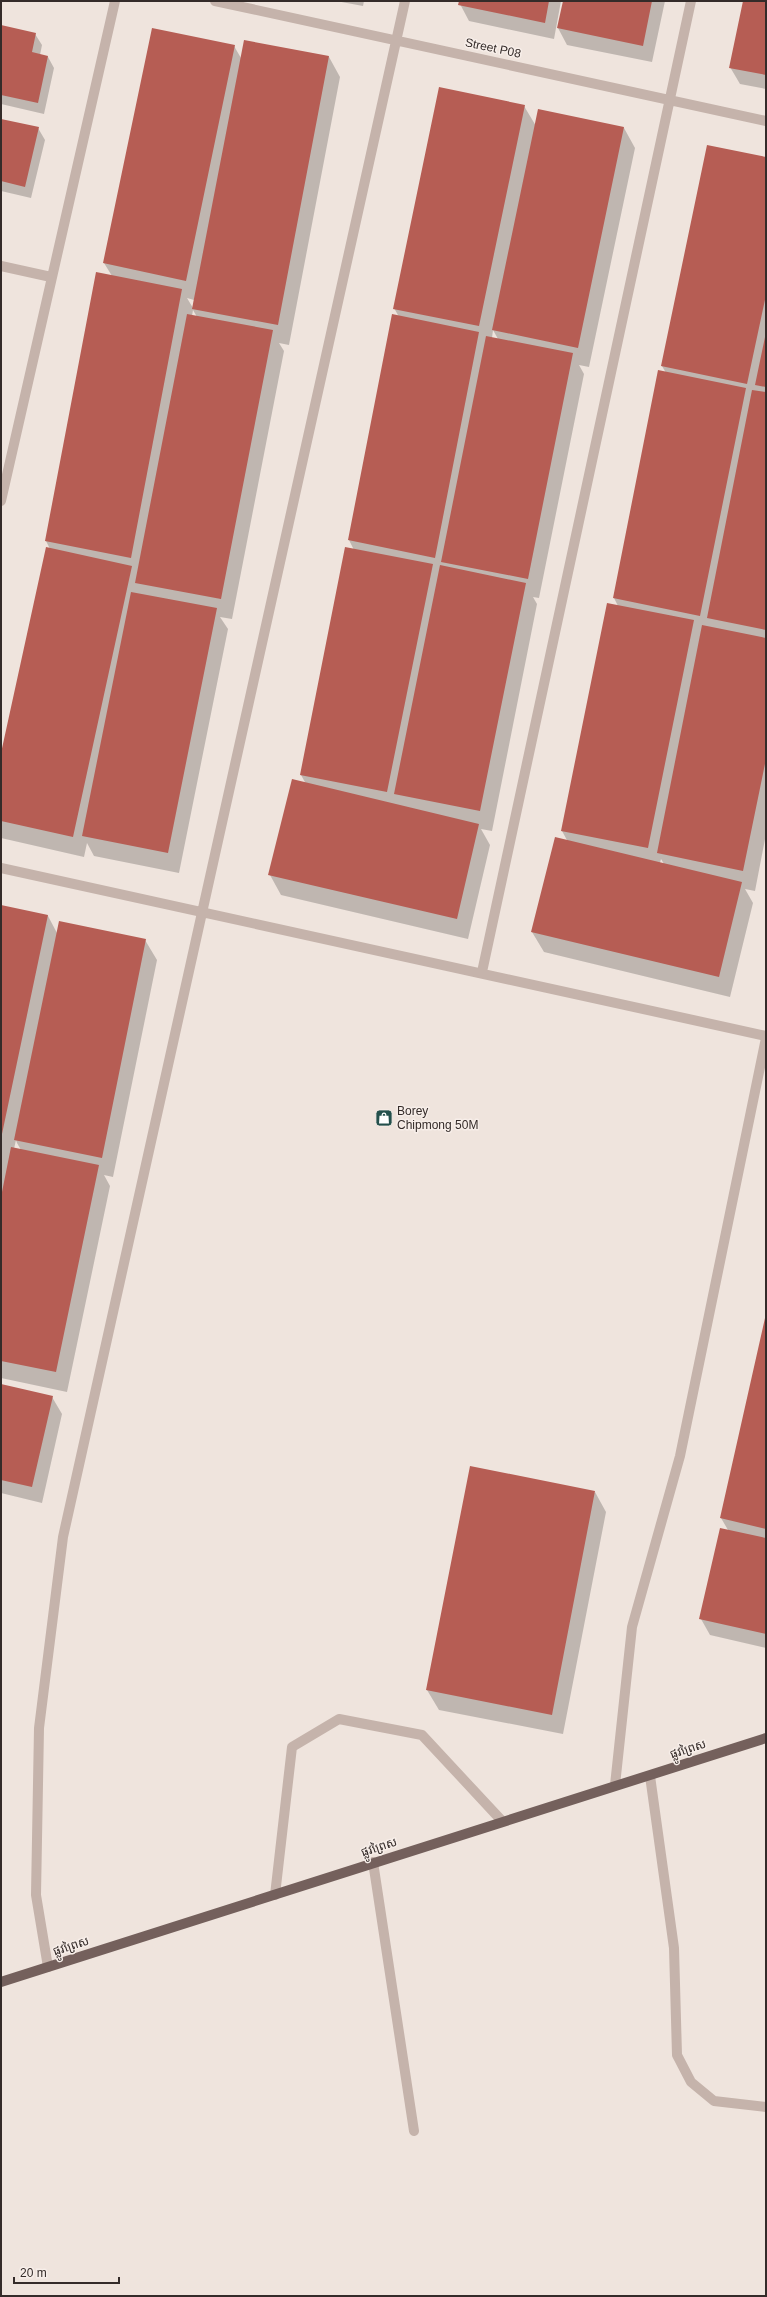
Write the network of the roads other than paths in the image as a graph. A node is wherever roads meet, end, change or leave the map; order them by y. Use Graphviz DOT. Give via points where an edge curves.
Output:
graph roads {
  1 [pos="115,1"];
  2 [pos="215,1"];
  3 [pos="405,1"];
  4 [pos="691,1"];
  5 [pos="397,40"];
  6 [pos="670,99"];
  7 [pos="766,121"];
  8 [pos="1,266"];
  9 [pos="51,277"];
  10 [pos="1,501"];
  11 [pos="1,868"];
  12 [pos="202,911"];
  13 [pos="482,972"];
  14 [pos="766,1037"];
  15 [pos="766,1738"];
  16 [pos="650,1776"];
  17 [pos="615,1785"];
  18 [pos="502,1821"];
  19 [pos="373,1862"];
  20 [pos="275,1894"];
  21 [pos="48,1967"];
  22 [pos="1,1982"];
  23 [pos="766,2107"];
  24 [pos="414,2131"];
  1 -- 9 [label="street"];
  2 -- 5 [label="street, Street P08"];
  3 -- 5 [label="street"];
  4 -- 6 [label="street"];
  5 -- 6 [label="street, Street P08"];
  5 -- 12 [label="street"];
  6 -- 7 [label="street, Street P08"];
  6 -- 13 [label="street"];
  8 -- 9 [label="street"];
  9 -- 10 [label="street"];
  11 -- 12 [label="street"];
  12 -- 13 [label="street"];
  12 -- 21 [label="street" via="62,1537 39,1728 36,1895"];
  13 -- 14 [label="street"];
  14 -- 17 [label="street" via="680,1456 632,1627"];
  15 -- 16 [label="main road, ផ្លូវព្រៃស"];
  16 -- 17 [label="main road, ផ្លូវព្រៃស"];
  16 -- 23 [label="street" via="674,1948 677,2055 691,2082 714,2101"];
  17 -- 18 [label="main road, ផ្លូវព្រៃស"];
  18 -- 19 [label="main road, ផ្លូវព្រៃស"];
  18 -- 20 [label="street" via="422,1735 339,1719 292,1747"];
  19 -- 20 [label="main road, ផ្លូវព្រៃស"];
  19 -- 24 [label="street"];
  20 -- 21 [label="main road, ផ្លូវព្រៃស"];
  21 -- 22 [label="main road, ផ្លូវព្រៃស"];
}
